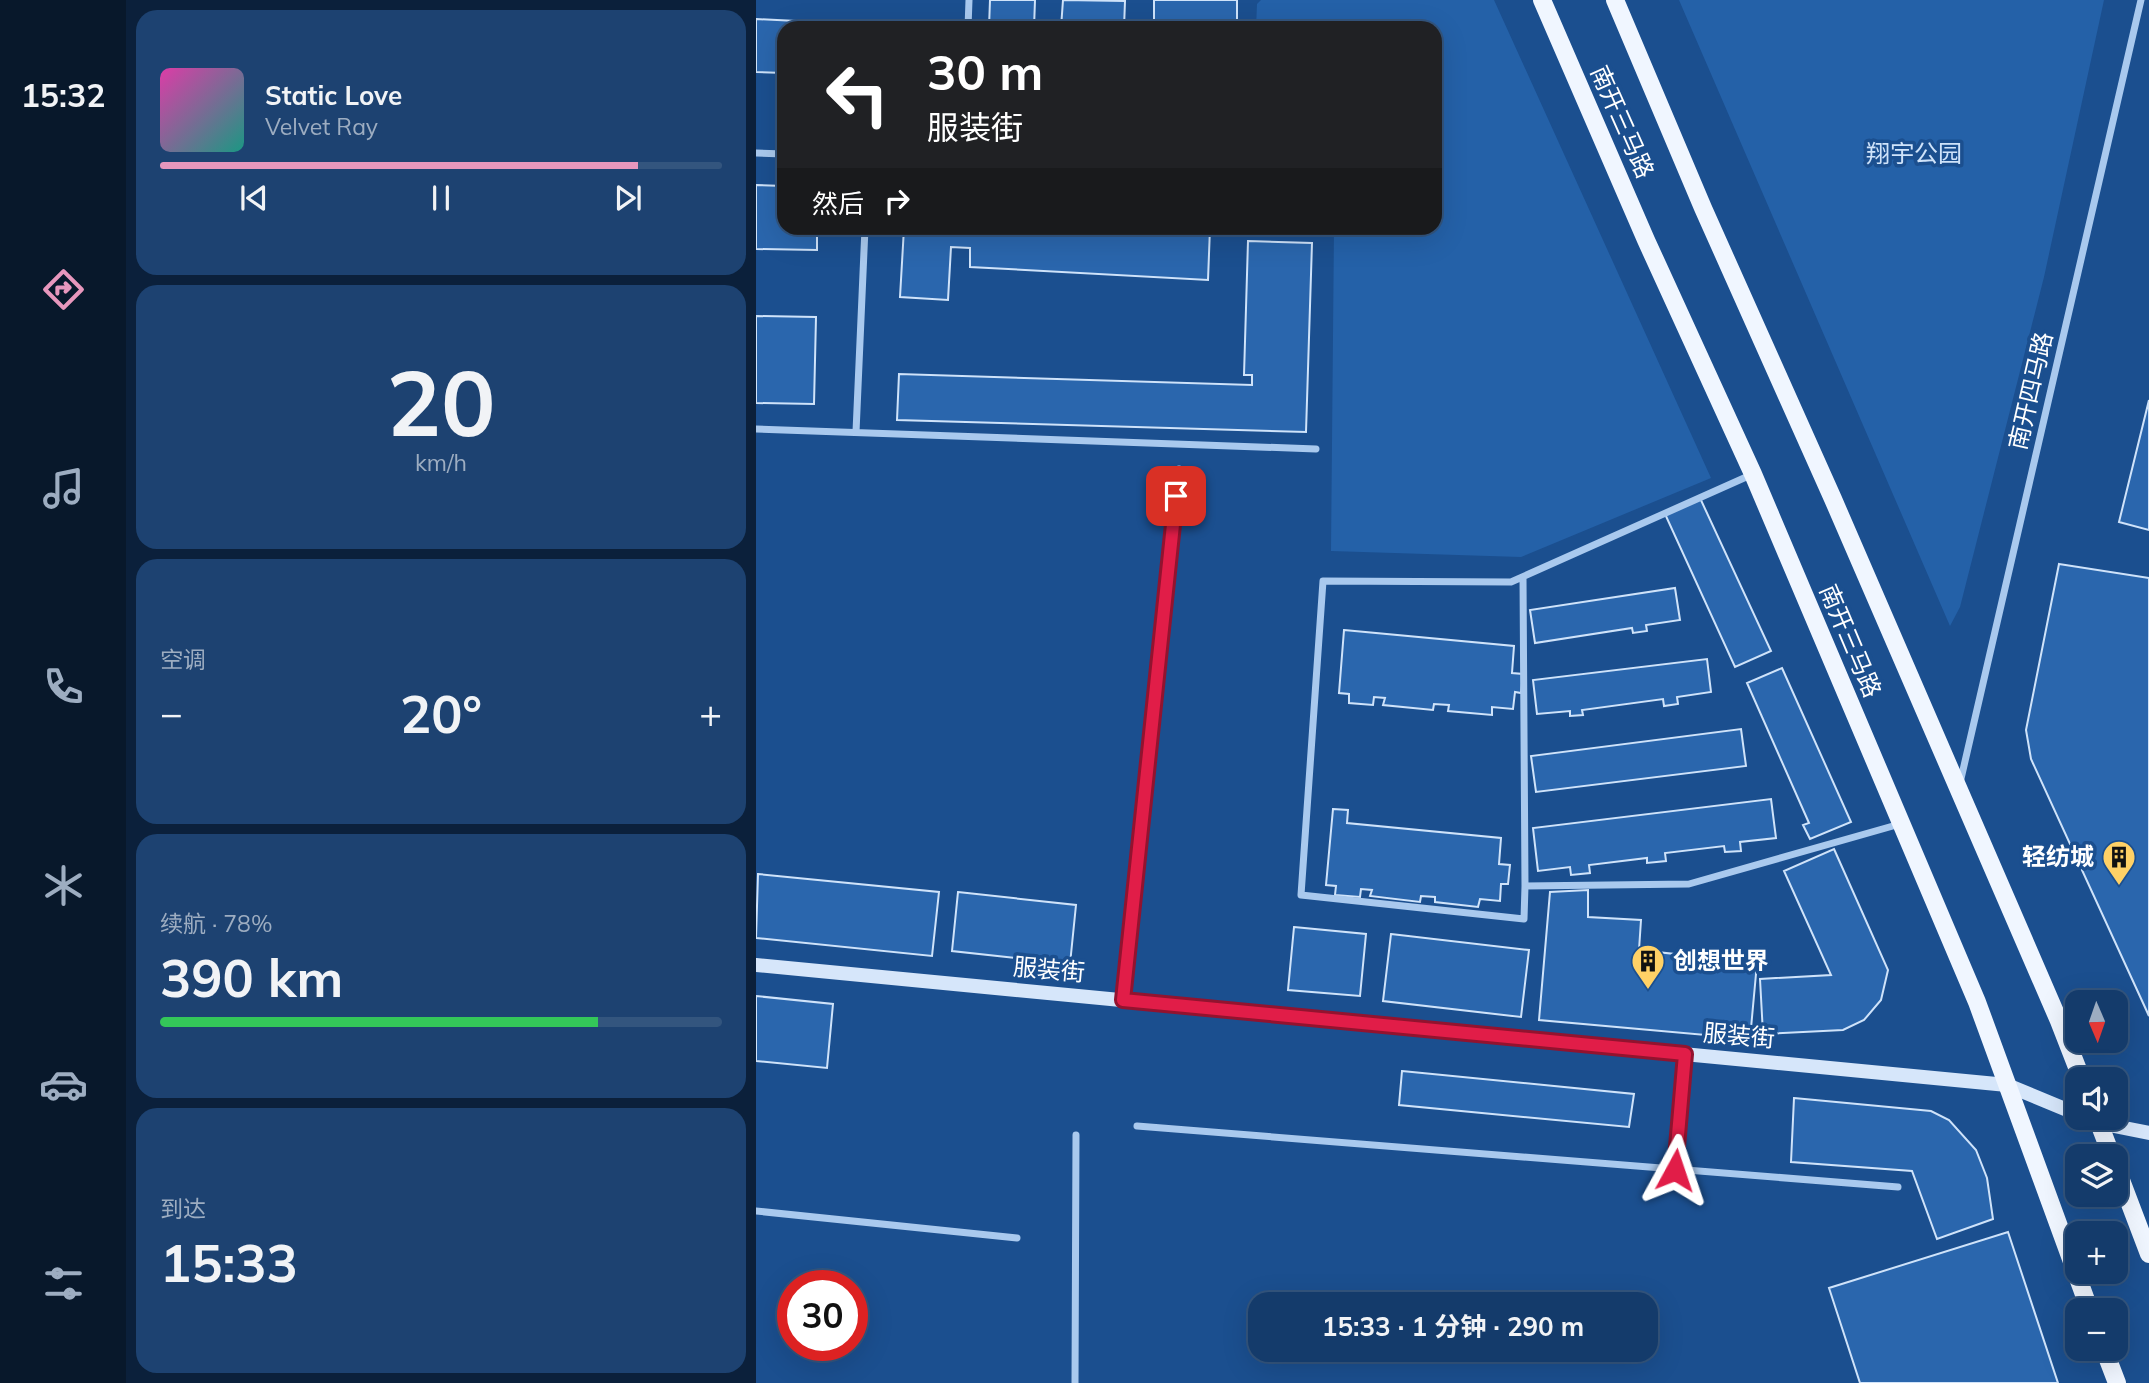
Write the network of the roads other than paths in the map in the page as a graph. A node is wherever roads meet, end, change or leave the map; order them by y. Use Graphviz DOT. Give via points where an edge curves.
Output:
graph roads {
  1 [pos="969,0"];
  2 [pos="1542,0"];
  3 [pos="1615,0"];
  4 [pos="2141,0"];
  5 [pos="968,21"];
  6 [pos="756,153"];
  7 [pos="777,154"];
  8 [pos="865,235"];
  9 [pos="756,429"];
  10 [pos="856,432"];
  11 [pos="1316,449"];
  12 [pos="1179,469"];
  13 [pos="1753,474"];
  14 [pos="1523,577"];
  15 [pos="1958,790"];
  16 [pos="1901,824"];
  17 [pos="1525,886"];
  18 [pos="756,965"];
  19 [pos="1123,1000"];
  20 [pos="1685,1054"];
  21 [pos="2077,1067"];
  22 [pos="2007,1085"];
  23 [pos="2065,1109"];
  24 [pos="1137,1126"];
  25 [pos="2128,1128"];
  26 [pos="2149,1133"];
  27 [pos="1076,1135"];
  28 [pos="1675,1170"];
  29 [pos="1898,1187"];
  30 [pos="2128,1199"];
  31 [pos="756,1211"];
  32 [pos="1017,1238"];
  33 [pos="2149,1254"];
  34 [pos="2085,1298"];
  35 [pos="2109,1361"];
  36 [pos="1074,1383"];
  37 [pos="2117,1383"];
  1 -- 5 [label="street"];
  2 -- 13 [label="main road, 南开三马路"];
  3 -- 15 [label="main road, 南开三马路"];
  4 -- 15 [label="street, 南开四马路"];
  6 -- 7 [label="street"];
  8 -- 10 [label="street"];
  9 -- 10 [label="street"];
  10 -- 11 [label="street"];
  12 -- 19 [label="street"];
  13 -- 14 [label="street"];
  13 -- 16 [label="main road, 南开三马路"];
  14 -- 17 [label="street"];
  14 -- 17 [label="street" via="1511,582 1323,581 1301,895 1524,919"];
  15 -- 21 [label="main road, 南开三马路"];
  16 -- 17 [label="street" via="1689,884"];
  16 -- 22 [label="main road, 南开三马路"];
  18 -- 19 [label="street, 服装街"];
  19 -- 20 [label="street, 服装街"];
  20 -- 22 [label="street, 服装街"];
  20 -- 28 [label="street"];
  22 -- 23 [label="street, 服装街"];
  22 -- 34 [label="main road, 南开三马路"];
  24 -- 28 [label="street"];
  25 -- 26 [label="street"];
  27 -- 36 [label="street"];
  28 -- 29 [label="street"];
  30 -- 33 [label="main road"];
  31 -- 32 [label="street"];
  35 -- 37 [label="main road"];
}
